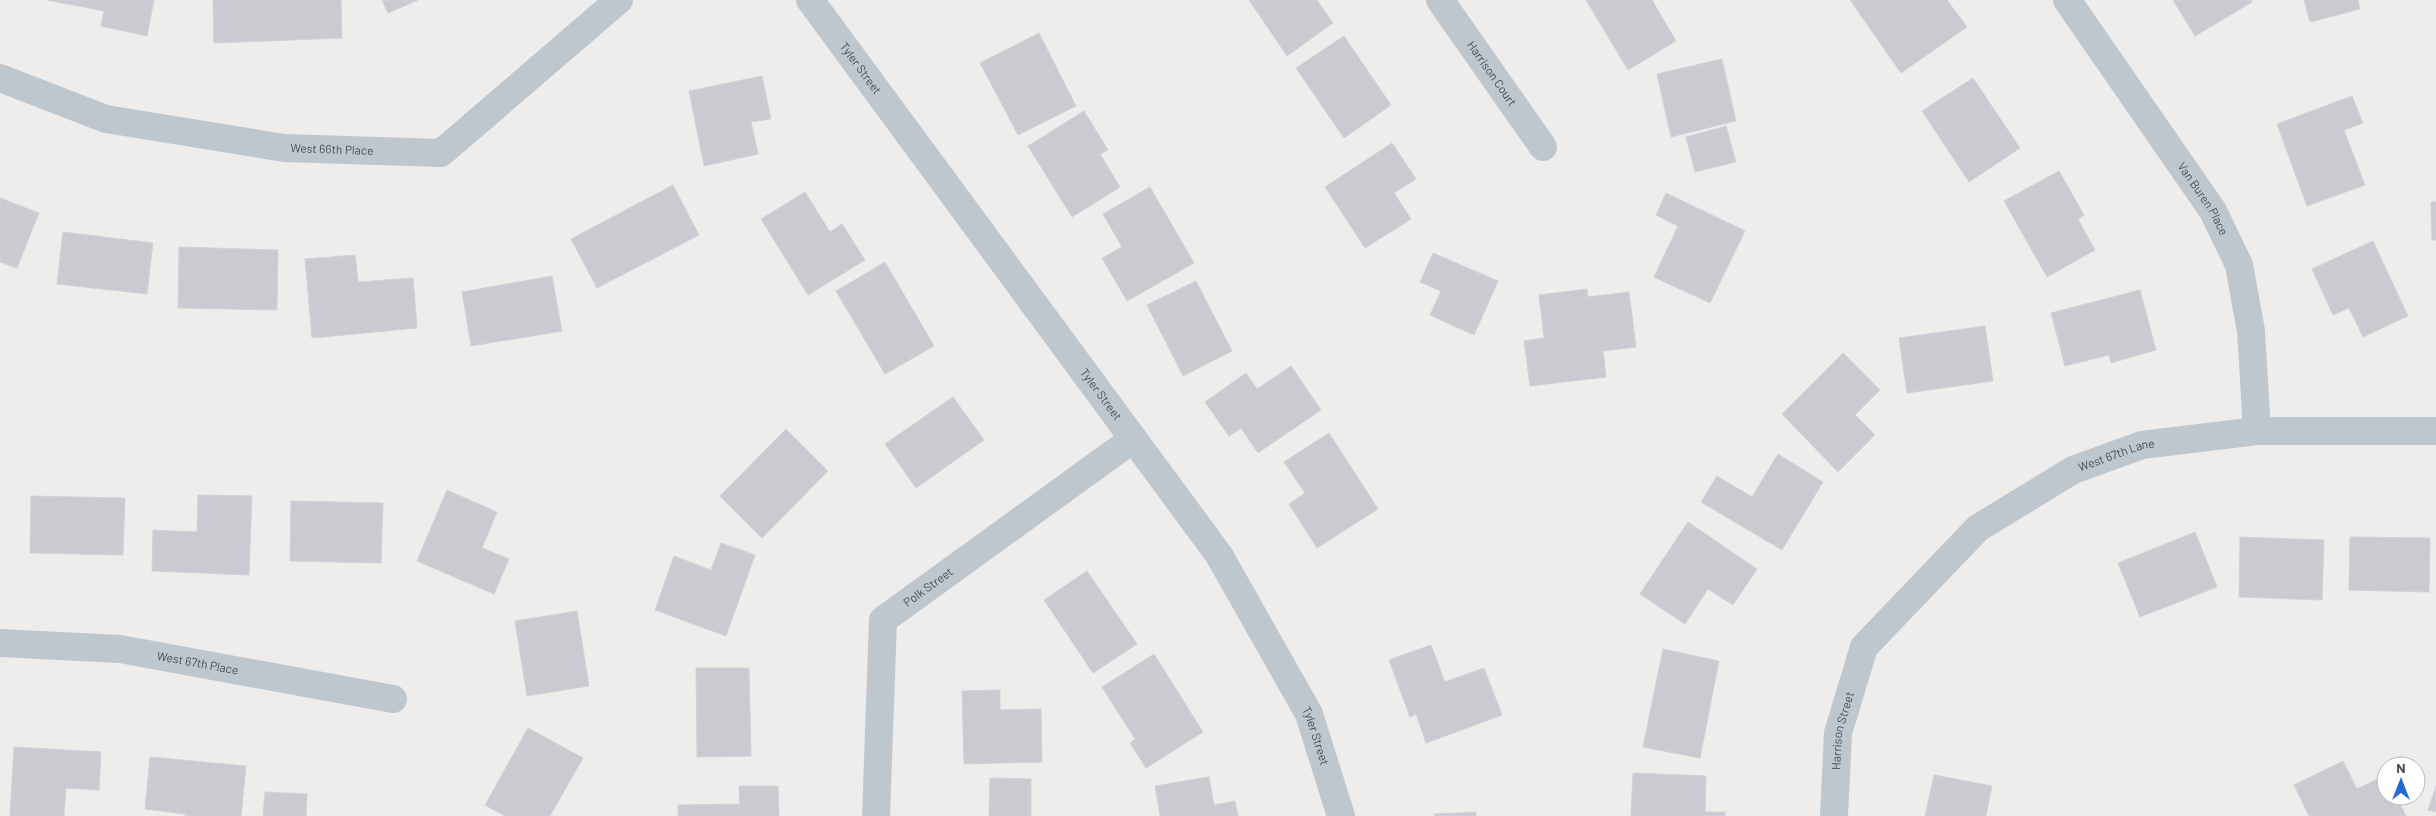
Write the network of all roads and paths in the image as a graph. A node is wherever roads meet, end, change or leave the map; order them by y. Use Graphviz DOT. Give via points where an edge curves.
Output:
graph roads {
  1 [pos="619,0"];
  2 [pos="810,0"];
  3 [pos="1440,0"];
  4 [pos="2067,0"];
  5 [pos="0,78"];
  6 [pos="1544,147"];
  7 [pos="2257,431"];
  8 [pos="2436,431"];
  9 [pos="1133,439"];
  10 [pos="0,642"];
  11 [pos="1864,647"];
  12 [pos="393,699"];
  13 [pos="876,816"];
  14 [pos="1341,816"];
  15 [pos="1834,816"];
  1 -- 5 [label="street, West 66th Place" via="441,153 284,148 106,119"];
  2 -- 9 [label="street, Tyler Street"];
  3 -- 6 [label="street, Harrison Court"];
  4 -- 7 [label="street, Van Buren Place" via="2213,211 2238,265 2251,331"];
  7 -- 8 [label="street, West 67th Lane"];
  7 -- 11 [label="street, West 67th Lane" via="2142,445 2073,470 1978,528"];
  9 -- 13 [label="street, Polk Street" via="883,620"];
  9 -- 14 [label="street, Tyler Street" via="1219,555 1309,714"];
  10 -- 12 [label="street, West 67th Place" via="120,648"];
  11 -- 15 [label="street, Harrison Street" via="1838,733"];
}
